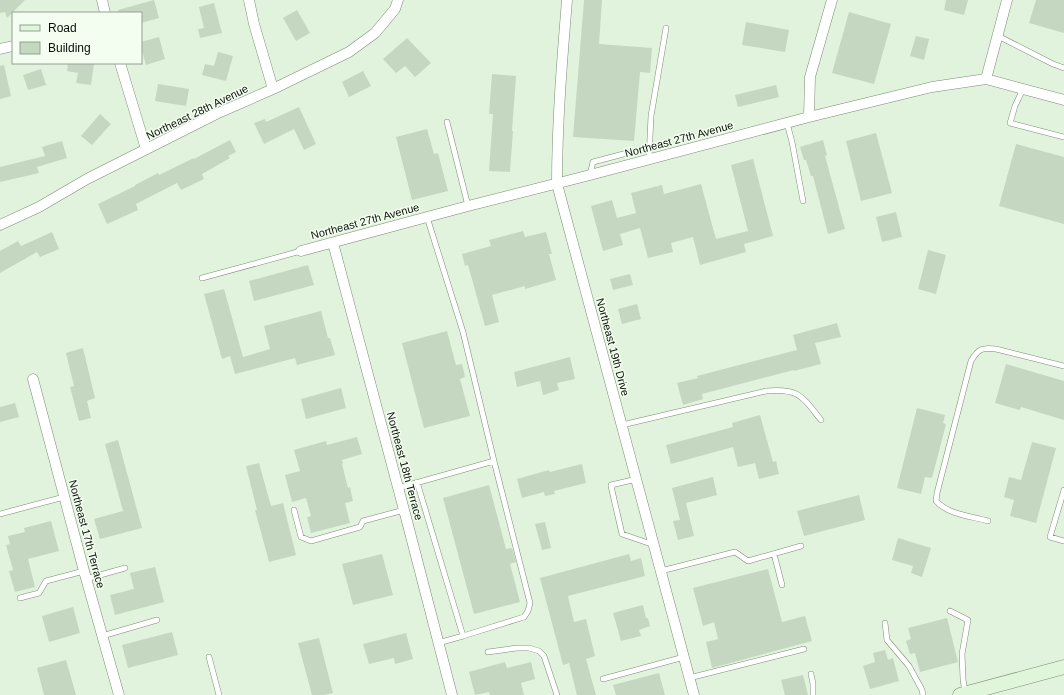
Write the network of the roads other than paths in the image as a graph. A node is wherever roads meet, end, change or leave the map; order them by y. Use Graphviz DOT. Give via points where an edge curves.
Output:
graph roads {
  1 [pos="102,0"];
  2 [pos="249,0"];
  3 [pos="567,0"];
  4 [pos="832,0"];
  5 [pos="1007,0"];
  6 [pos="396,5"];
  7 [pos="106,12"];
  8 [pos="666,28"];
  9 [pos="998,36"];
  10 [pos="12,46"];
  11 [pos="0,49"];
  12 [pos="120,64"];
  13 [pos="1064,68"];
  14 [pos="986,78"];
  15 [pos="273,89"];
  16 [pos="1023,89"];
  17 [pos="1064,100"];
  18 [pos="809,117"];
  19 [pos="447,122"];
  20 [pos="787,123"];
  21 [pos="1064,137"];
  22 [pos="650,146"];
  23 [pos="146,149"];
  24 [pos="649,159"];
  25 [pos="590,175"];
  26 [pos="557,184"];
  27 [pos="803,201"];
  28 [pos="468,206"];
  29 [pos="427,217"];
  30 [pos="0,225"];
  31 [pos="332,243"];
  32 [pos="301,251"];
  33 [pos="202,278"];
  34 [pos="1064,366"];
  35 [pos="33,379"];
  36 [pos="821,420"];
  37 [pos="622,425"];
  38 [pos="494,461"];
  39 [pos="636,479"];
  40 [pos="417,482"];
  41 [pos="398,488"];
  42 [pos="1064,490"];
  43 [pos="64,497"];
  44 [pos="294,510"];
  45 [pos="404,510"];
  46 [pos="0,514"];
  47 [pos="988,521"];
  48 [pos="1064,542"];
  49 [pos="654,545"];
  50 [pos="801,546"];
  51 [pos="774,554"];
  52 [pos="125,568"];
  53 [pos="661,571"];
  54 [pos="85,575"];
  55 [pos="782,585"];
  56 [pos="20,598"];
  57 [pos="950,611"];
  58 [pos="157,620"];
  59 [pos="885,623"];
  60 [pos="102,636"];
  61 [pos="463,636"];
  62 [pos="438,643"];
  63 [pos="804,649"];
  64 [pos="488,652"];
  65 [pos="684,657"];
  66 [pos="209,658"];
  67 [pos="1064,667"];
  68 [pos="811,674"];
  69 [pos="604,678"];
  70 [pos="689,678"];
  71 [pos="963,694"];
  72 [pos="119,695"];
  73 [pos="219,695"];
  74 [pos="452,695"];
  75 [pos="557,695"];
  76 [pos="694,695"];
  77 [pos="813,695"];
  78 [pos="923,695"];
  1 -- 7 [label="street"];
  2 -- 15 [label="street"];
  3 -- 26 [label="street, Northeast 19th Drive" via="557,147"];
  4 -- 18 [label="street" via="810,77"];
  5 -- 9 [label="street"];
  6 -- 15 [label="street, Northeast 28th Avenue" via="375,33 348,52"];
  8 -- 22 [label="lane" via="651,116"];
  9 -- 13 [label="lane"];
  9 -- 14 [label="street"];
  10 -- 11 [label="street"];
  12 -- 23 [label="street"];
  14 -- 16 [label="street, Northeast 27th Avenue"];
  14 -- 18 [label="street, Northeast 27th Avenue" via="932,87"];
  15 -- 23 [label="street, Northeast 28th Avenue"];
  16 -- 17 [label="street, Northeast 27th Avenue"];
  16 -- 21 [label="lane" via="1010,123"];
  18 -- 20 [label="street, Northeast 27th Avenue"];
  19 -- 28 [label="lane"];
  20 -- 24 [label="street, Northeast 27th Avenue"];
  20 -- 27 [label="lane"];
  22 -- 24 [label="lane"];
  22 -- 25 [label="lane" via="593,162"];
  23 -- 30 [label="street, Northeast 28th Avenue" via="39,207"];
  24 -- 25 [label="street, Northeast 27th Avenue"];
  25 -- 26 [label="street, Northeast 27th Avenue"];
  26 -- 28 [label="street, Northeast 27th Avenue"];
  26 -- 37 [label="street, Northeast 19th Drive"];
  28 -- 29 [label="street, Northeast 27th Avenue"];
  29 -- 31 [label="street, Northeast 27th Avenue"];
  29 -- 38 [label="lane" via="463,332"];
  31 -- 32 [label="street, Northeast 27th Avenue"];
  31 -- 41 [label="street, Northeast 18th Terrace"];
  32 -- 33 [label="lane"];
  34 -- 47 [label="lane" via="996,348 982,349 971,361 936,501 958,514"];
  35 -- 43 [label="street, Northeast 17th Terrace"];
  36 -- 37 [label="lane" via="804,398 779,390"];
  37 -- 39 [label="street, Northeast 19th Drive"];
  38 -- 40 [label="lane"];
  38 -- 61 [label="lane" via="530,603 524,617"];
  39 -- 49 [label="street, Northeast 19th Drive"];
  39 -- 49 [label="lane" via="610,486 622,534"];
  40 -- 41 [label="lane"];
  40 -- 61 [label="lane"];
  41 -- 45 [label="street, Northeast 18th Terrace"];
  42 -- 48 [label="lane" via="1050,537"];
  43 -- 46 [label="lane"];
  43 -- 54 [label="street, Northeast 17th Terrace"];
  44 -- 45 [label="lane" via="301,537 311,541 360,527 363,521"];
  45 -- 62 [label="street, Northeast 18th Terrace"];
  49 -- 53 [label="street, Northeast 19th Drive"];
  50 -- 51 [label="lane"];
  51 -- 53 [label="lane" via="748,561 734,552"];
  51 -- 55 [label="lane"];
  52 -- 54 [label="lane"];
  53 -- 65 [label="street, Northeast 19th Drive"];
  54 -- 56 [label="lane" via="46,581 38,593"];
  54 -- 60 [label="street, Northeast 17th Terrace"];
  57 -- 71 [label="lane" via="968,620 962,654"];
  58 -- 60 [label="lane"];
  59 -- 78 [label="lane" via="887,640 909,666"];
  60 -- 72 [label="street, Northeast 17th Terrace"];
  61 -- 62 [label="lane"];
  62 -- 74 [label="street, Northeast 18th Terrace"];
  63 -- 70 [label="lane"];
  64 -- 75 [label="lane" via="517,648 529,648 539,652 544,656"];
  65 -- 69 [label="lane"];
  65 -- 70 [label="street, Northeast 19th Drive"];
  66 -- 73 [label="lane"];
  67 -- 71 [label="main road"];
  68 -- 77 [label="lane"];
  70 -- 76 [label="street, Northeast 19th Drive"];
}
